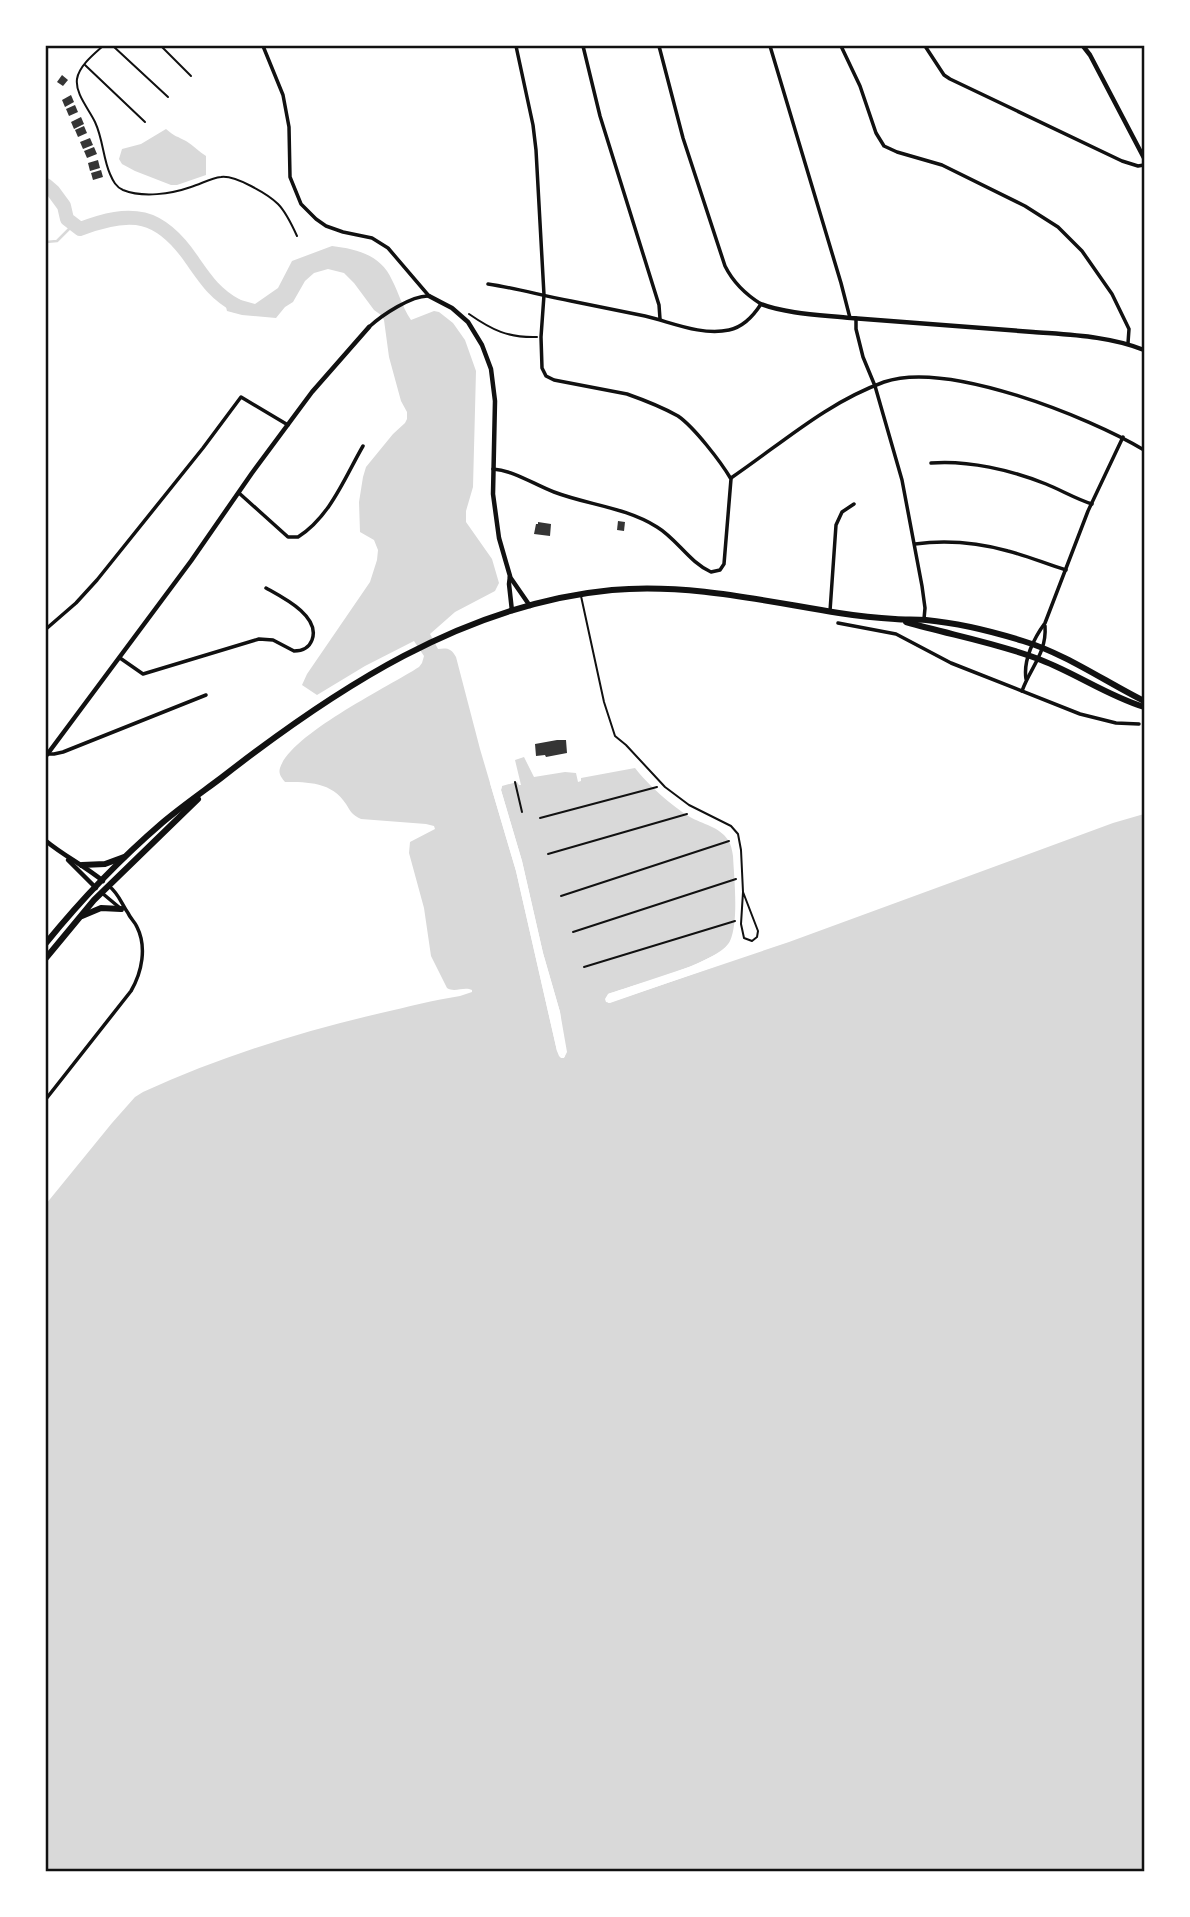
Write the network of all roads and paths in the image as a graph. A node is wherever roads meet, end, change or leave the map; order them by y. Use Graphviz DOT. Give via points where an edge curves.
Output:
graph roads {
  1 [pos="103,46"];
  2 [pos="113,46"];
  3 [pos="161,46"];
  4 [pos="263,46"];
  5 [pos="516,46"];
  6 [pos="583,46"];
  7 [pos="659,46"];
  8 [pos="770,46"];
  9 [pos="841,46"];
  10 [pos="925,46"];
  11 [pos="1083,46"];
  12 [pos="85,65"];
  13 [pos="191,76"];
  14 [pos="168,97"];
  15 [pos="145,122"];
  16 [pos="1144,158"];
  17 [pos="1144,165"];
  18 [pos="297,236"];
  19 [pos="488,284"];
  20 [pos="544,295"];
  21 [pos="429,296"];
  22 [pos="761,304"];
  23 [pos="461,316"];
  24 [pos="853,318"];
  25 [pos="660,319"];
  26 [pos="369,327"];
  27 [pos="541,337"];
  28 [pos="1128,343"];
  29 [pos="1144,350"];
  30 [pos="875,386"];
  31 [pos="288,425"];
  32 [pos="1123,437"];
  33 [pos="363,446"];
  34 [pos="1144,450"];
  35 [pos="931,463"];
  36 [pos="493,469"];
  37 [pos="731,478"];
  38 [pos="239,493"];
  39 [pos="854,504"];
  40 [pos="1091,505"];
  41 [pos="915,544"];
  42 [pos="1066,570"];
  43 [pos="510,576"];
  44 [pos="266,588"];
  45 [pos="581,594"];
  46 [pos="530,606"];
  47 [pos="512,611"];
  48 [pos="830,611"];
  49 [pos="838,623"];
  50 [pos="924,624"];
  51 [pos="1045,624"];
  52 [pos="46,629"];
  53 [pos="1033,644"];
  54 [pos="1043,648"];
  55 [pos="1029,655"];
  56 [pos="120,658"];
  57 [pos="1039,659"];
  58 [pos="1026,679"];
  59 [pos="1022,691"];
  60 [pos="206,695"];
  61 [pos="1144,701"];
  62 [pos="1144,707"];
  63 [pos="1139,724"];
  64 [pos="46,755"];
  65 [pos="515,782"];
  66 [pos="212,785"];
  67 [pos="658,787"];
  68 [pos="522,811"];
  69 [pos="687,814"];
  70 [pos="540,818"];
  71 [pos="46,841"];
  72 [pos="729,841"];
  73 [pos="548,854"];
  74 [pos="65,856"];
  75 [pos="125,857"];
  76 [pos="82,865"];
  77 [pos="736,879"];
  78 [pos="102,880"];
  79 [pos="109,886"];
  80 [pos="94,887"];
  81 [pos="102,892"];
  82 [pos="743,892"];
  83 [pos="561,896"];
  84 [pos="125,911"];
  85 [pos="78,919"];
  86 [pos="736,920"];
  87 [pos="573,932"];
  88 [pos="46,943"];
  89 [pos="46,957"];
  90 [pos="584,967"];
  91 [pos="46,1099"];
  1 -- 12 [label="lane"];
  2 -- 14 [label="lane"];
  3 -- 13 [label="lane"];
  4 -- 21 [label="street" via="283,95 290,177 301,204 326,226 372,238 388,248"];
  5 -- 20 [label="street" via="536,145"];
  6 -- 25 [label="street"];
  7 -- 22 [label="street" via="683,138 725,265 741,289"];
  8 -- 24 [label="street"];
  9 -- 28 [label="street" via="884,146 942,165 1058,227 1082,251 1112,294 1129,329"];
  10 -- 17 [label="street" via="950,79 1122,161"];
  11 -- 16 [label="street"];
  12 -- 15 [label="lane"];
  12 -- 18 [label="lane" via="77,79 79,92 96,124 109,173 120,189 137,194 171,192 226,176 277,203"];
  19 -- 20 [label="street"];
  20 -- 25 [label="street"];
  20 -- 27 [label="street"];
  21 -- 23 [label="street"];
  21 -- 26 [label="street" via="418,296"];
  22 -- 24 [label="street"];
  22 -- 25 [label="street" via="742,324 725,331"];
  23 -- 27 [label="path" via="468,314 511,337"];
  23 -- 36 [label="street" via="482,345 493,375"];
  24 -- 28 [label="street"];
  24 -- 30 [label="street"];
  26 -- 31 [label="street"];
  27 -- 37 [label="street" via="542,370 549,378 627,394 674,414 689,425"];
  28 -- 29 [label="street"];
  30 -- 32 [label="street" via="909,379 965,383 1054,407"];
  30 -- 37 [label="street" via="820,413"];
  30 -- 41 [label="street"];
  31 -- 38 [label="street"];
  31 -- 52 [label="street" via="241,397 97,580"];
  32 -- 34 [label="street"];
  32 -- 40 [label="street"];
  33 -- 38 [label="street" via="332,501 298,537 288,537"];
  35 -- 40 [label="street" via="1017,475"];
  36 -- 37 [label="street" via="647,521 713,572 724,564"];
  36 -- 43 [label="street" via="496,520"];
  38 -- 56 [label="street"];
  39 -- 48 [label="street" via="842,512 836,525"];
  40 -- 42 [label="street"];
  41 -- 42 [label="street" via="990,547"];
  41 -- 50 [label="street"];
  42 -- 51 [label="street"];
  43 -- 46 [label="street"];
  43 -- 47 [label="street"];
  44 -- 56 [label="street" via="309,620 313,638 304,649 294,652 273,640 259,639 143,674"];
  45 -- 46 [label="highway"];
  45 -- 48 [label="highway" via="684,590"];
  45 -- 82 [label="lane" via="615,736 673,794 737,831"];
  46 -- 47 [label="highway"];
  47 -- 66 [label="highway" via="433,642 371,674"];
  48 -- 50 [label="highway"];
  49 -- 59 [label="street" via="895,634 951,663"];
  50 -- 53 [label="highway" via="969,627"];
  50 -- 55 [label="highway"];
  51 -- 53 [label="street"];
  51 -- 54 [label="street"];
  53 -- 54 [label="highway"];
  53 -- 55 [label="street"];
  54 -- 57 [label="street"];
  54 -- 61 [label="highway"];
  55 -- 57 [label="highway"];
  55 -- 58 [label="street"];
  56 -- 64 [label="street"];
  57 -- 58 [label="street"];
  57 -- 62 [label="highway"];
  58 -- 59 [label="street"];
  59 -- 63 [label="street" via="1090,718"];
  60 -- 64 [label="street"];
  65 -- 68 [label="path"];
  66 -- 75 [label="highway"];
  66 -- 79 [label="highway"];
  67 -- 70 [label="path"];
  69 -- 73 [label="path"];
  71 -- 74 [label="street"];
  72 -- 83 [label="path"];
  74 -- 76 [label="street"];
  74 -- 80 [label="street"];
  75 -- 76 [label="highway"];
  75 -- 78 [label="highway"];
  76 -- 78 [label="street"];
  77 -- 87 [label="path"];
  78 -- 79 [label="street"];
  78 -- 80 [label="highway"];
  79 -- 81 [label="highway"];
  79 -- 84 [label="street"];
  80 -- 81 [label="street"];
  80 -- 88 [label="highway"];
  81 -- 84 [label="street"];
  81 -- 85 [label="highway"];
  82 -- 82 [label="lane" via="742,936 752,941 758,931"];
  84 -- 85 [label="highway" via="101,908"];
  84 -- 91 [label="street" via="137,926 142,944 136,983"];
  85 -- 89 [label="highway"];
  86 -- 90 [label="path"];
}
